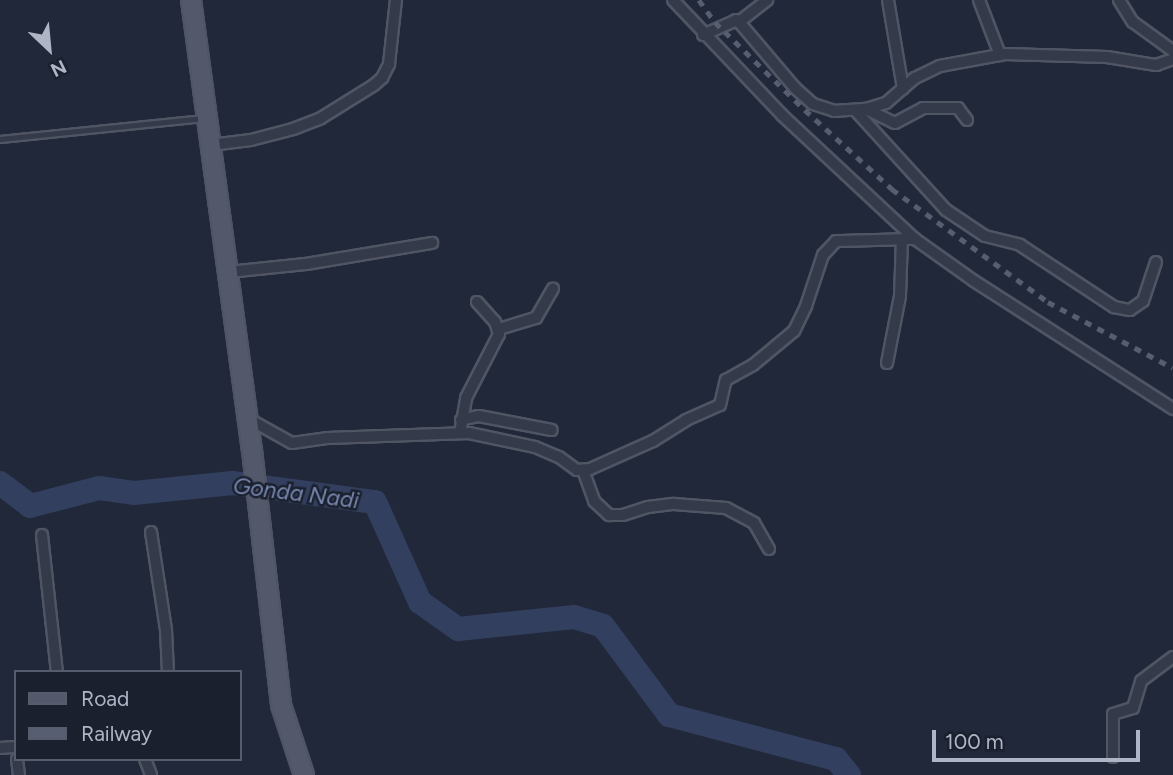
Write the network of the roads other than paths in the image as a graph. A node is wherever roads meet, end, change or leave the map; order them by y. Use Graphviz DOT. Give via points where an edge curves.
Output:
graph roads {
  1 [pos="191,0"];
  2 [pos="396,0"];
  3 [pos="673,0"];
  4 [pos="767,0"];
  5 [pos="888,0"];
  6 [pos="979,0"];
  7 [pos="1119,0"];
  8 [pos="739,22"];
  9 [pos="703,35"];
  10 [pos="1173,51"];
  11 [pos="1000,55"];
  12 [pos="1173,59"];
  13 [pos="903,89"];
  14 [pos="860,110"];
  15 [pos="208,117"];
  16 [pos="967,120"];
  17 [pos="0,139"];
  18 [pos="211,145"];
  19 [pos="902,239"];
  20 [pos="915,239"];
  21 [pos="432,243"];
  22 [pos="1156,262"];
  23 [pos="228,272"];
  24 [pos="553,288"];
  25 [pos="477,302"];
  26 [pos="499,329"];
  27 [pos="887,363"];
  28 [pos="1173,409"];
  29 [pos="247,418"];
  30 [pos="461,420"];
  31 [pos="552,429"];
  32 [pos="460,433"];
  33 [pos="583,470"];
  34 [pos="151,532"];
  35 [pos="42,535"];
  36 [pos="769,549"];
  37 [pos="1173,657"];
  38 [pos="57,670"];
  39 [pos="168,670"];
  40 [pos="1113,757"];
  41 [pos="304,775"];
  1 -- 15 [label="main road"];
  2 -- 18 [label="street" via="389,64 374,85 321,118 293,129"];
  3 -- 9 [label="street"];
  4 -- 8 [label="street"];
  5 -- 13 [label="street"];
  6 -- 11 [label="street"];
  7 -- 10 [label="street" via="1133,22"];
  8 -- 9 [label="street"];
  8 -- 14 [label="street" via="813,104 834,111"];
  9 -- 20 [label="street" via="828,161"];
  11 -- 12 [label="street" via="1107,57 1156,65"];
  11 -- 13 [label="street" via="940,66"];
  13 -- 14 [label="street" via="893,100"];
  14 -- 16 [label="street" via="895,123 923,108 958,108"];
  14 -- 22 [label="street" via="946,210 985,236 1020,245 1114,307 1130,310 1143,301"];
  15 -- 17 [label="lane"];
  15 -- 18 [label="main road"];
  18 -- 23 [label="main road"];
  19 -- 20 [label="street"];
  19 -- 27 [label="street" via="900,296"];
  19 -- 33 [label="street" via="836,241 823,255 794,331 753,365 726,380 720,405 653,441"];
  20 -- 28 [label="street"];
  21 -- 23 [label="street"];
  23 -- 29 [label="main road"];
  24 -- 26 [label="street" via="536,318"];
  25 -- 26 [label="street"];
  26 -- 30 [label="street" via="466,398"];
  29 -- 32 [label="street" via="296,444 327,438"];
  29 -- 41 [label="main road" via="281,705"];
  30 -- 31 [label="street" via="479,416"];
  30 -- 32 [label="street"];
  32 -- 33 [label="street" via="535,447"];
  33 -- 36 [label="street" via="594,501 609,515 674,504 726,508 754,523"];
  34 -- 39 [label="street"];
  35 -- 38 [label="street"];
  37 -- 40 [label="street" via="1141,681 1133,708 1113,714"];
}
